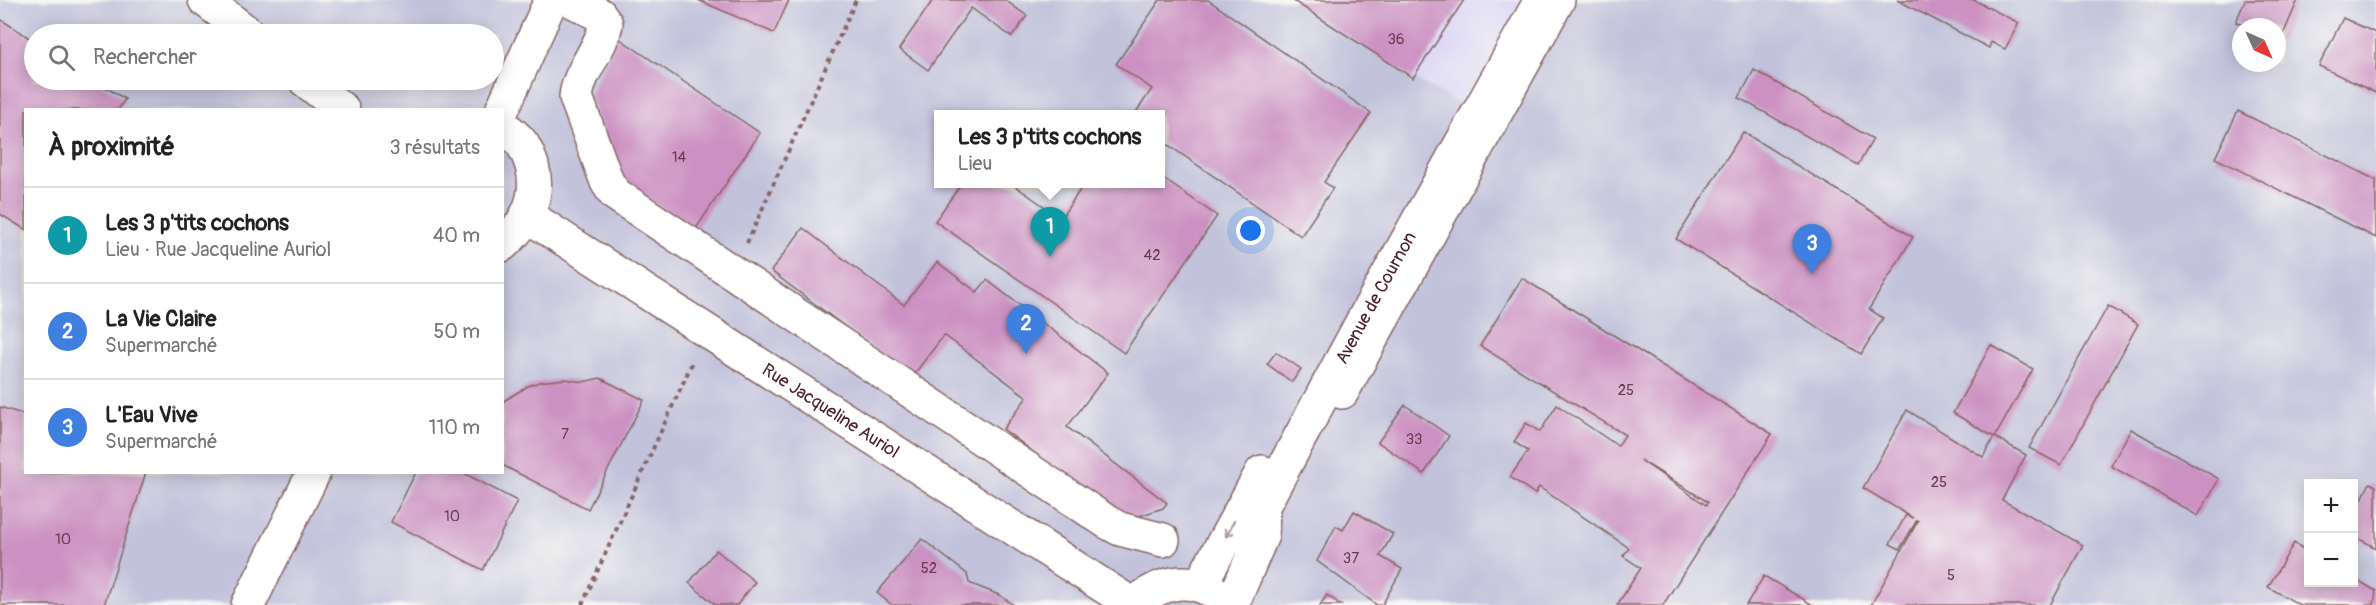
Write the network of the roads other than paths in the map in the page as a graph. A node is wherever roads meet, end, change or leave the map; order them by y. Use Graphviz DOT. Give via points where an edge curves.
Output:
graph roads {
  1 [pos="205,0"];
  2 [pos="551,0"];
  3 [pos="571,0"];
  4 [pos="1522,0"];
  5 [pos="1541,0"];
  6 [pos="1558,0"];
  7 [pos="236,24"];
  8 [pos="318,90"];
  9 [pos="340,108"];
  10 [pos="503,108"];
  11 [pos="504,128"];
  12 [pos="528,216"];
  13 [pos="504,243"];
  14 [pos="313,474"];
  15 [pos="1262,535"];
  16 [pos="1163,540"];
  17 [pos="1200,585"];
  18 [pos="248,605"];
  19 [pos="1133,605"];
  20 [pos="1232,605"];
  1 -- 7 [label="main road"];
  2 -- 10 [label="main road"];
  3 -- 16 [label="main road" via="600,15 606,24 577,86 576,97 615,194 1107,522"];
  4 -- 17 [label="main road, Avenue de Cournon, one-way"];
  5 -- 15 [label="main road, Avenue de Cournon" via="1263,506"];
  6 -- 15 [label="main road"];
  8 -- 9 [label="main road"];
  11 -- 12 [label="main road" via="522,143 532,166 535,191"];
  12 -- 13 [label="main road"];
  12 -- 19 [label="main road, Rue Jacqueline Auriol"];
  14 -- 18 [label="main road"];
  15 -- 20 [label="main road, Avenue de Cournon"];
  17 -- 19 [label="main road" via="1175,583 1151,590"];
  17 -- 20 [label="main road"];
}
